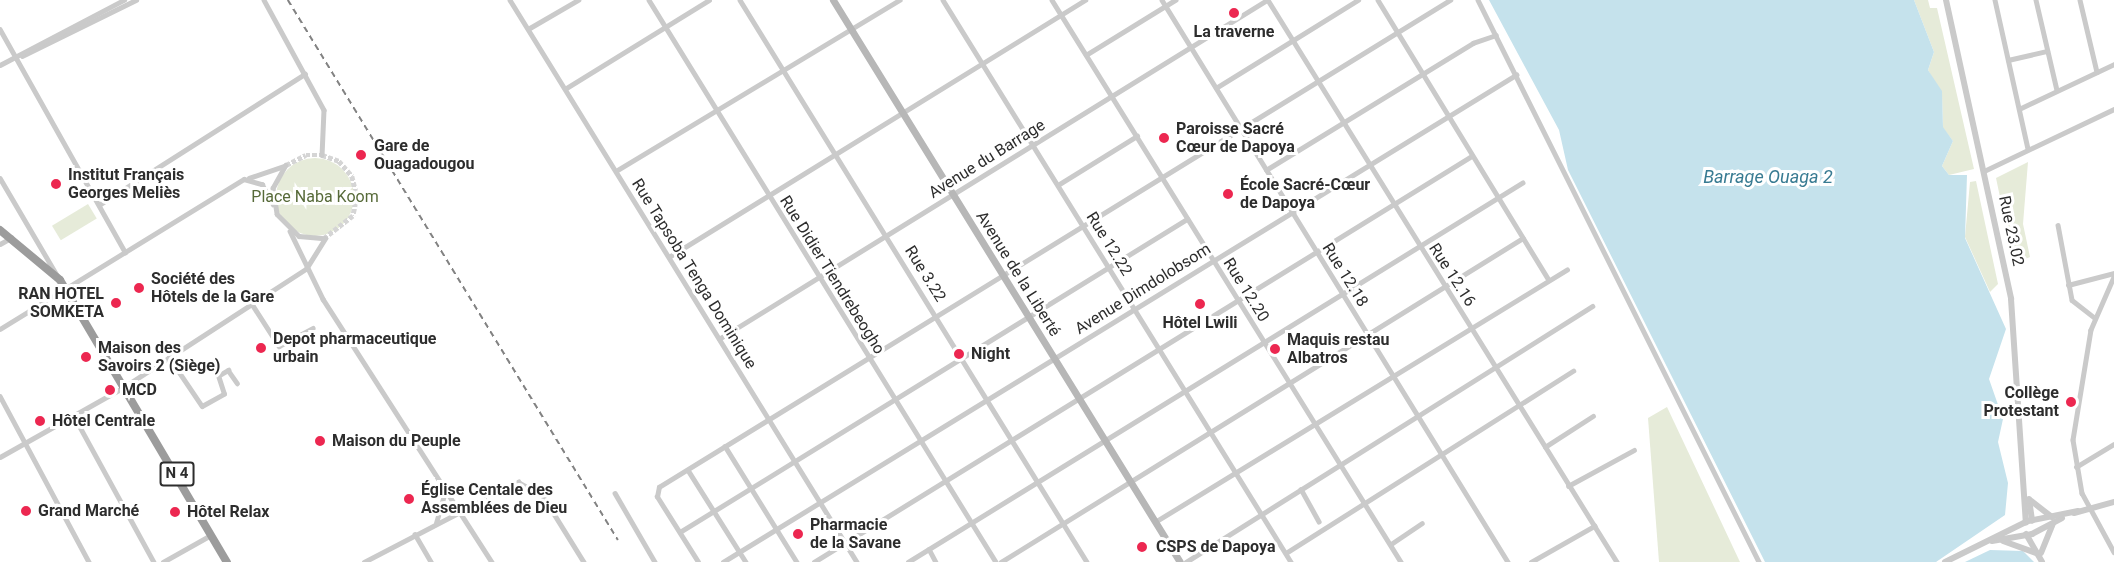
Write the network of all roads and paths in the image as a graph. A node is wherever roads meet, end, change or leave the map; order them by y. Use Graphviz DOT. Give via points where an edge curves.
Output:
graph roads {
  1 [pos="124,0"];
  2 [pos="136,0"];
  3 [pos="264,0"];
  4 [pos="510,0"];
  5 [pos="579,0"];
  6 [pos="649,0"];
  7 [pos="710,0"];
  8 [pos="740,0"];
  9 [pos="832,0"];
  10 [pos="899,0"];
  11 [pos="943,0"];
  12 [pos="1052,0"];
  13 [pos="1085,0"];
  14 [pos="1161,0"];
  15 [pos="1175,0"];
  16 [pos="1268,0"];
  17 [pos="1358,0"];
  18 [pos="1378,0"];
  19 [pos="1450,0"];
  20 [pos="1478,0"];
  21 [pos="1946,0"];
  22 [pos="1995,0"];
  23 [pos="2036,0"];
  24 [pos="2080,0"];
  25 [pos="1165,6"];
  26 [pos="1061,15"];
  27 [pos="665,27"];
  28 [pos="0,28"];
  29 [pos="528,29"];
  30 [pos="850,30"];
  31 [pos="1396,31"];
  32 [pos="1496,35"];
  33 [pos="1293,40"];
  34 [pos="1190,47"];
  35 [pos="2047,51"];
  36 [pos="1086,55"];
  37 [pos="16,57"];
  38 [pos="2008,60"];
  39 [pos="982,63"];
  40 [pos="2114,64"];
  41 [pos="0,65"];
  42 [pos="783,70"];
  43 [pos="2097,72"];
  44 [pos="304,74"];
  45 [pos="1421,74"];
  46 [pos="1516,75"];
  47 [pos="1318,81"];
  48 [pos="1216,88"];
  49 [pos="564,89"];
  50 [pos="2057,90"];
  51 [pos="1111,96"];
  52 [pos="2019,109"];
  53 [pos="2114,109"];
  54 [pos="718,111"];
  55 [pos="903,113"];
  56 [pos="1446,117"];
  57 [pos="1344,122"];
  58 [pos="1241,130"];
  59 [pos="1137,136"];
  60 [pos="1032,144"];
  61 [pos="2028,149"];
  62 [pos="835,153"];
  63 [pos="322,155"];
  64 [pos="1472,156"];
  65 [pos="1371,163"];
  66 [pos="1266,170"];
  67 [pos="616,171"];
  68 [pos="1984,171"];
  69 [pos="0,178"];
  70 [pos="1161,178"];
  71 [pos="244,179"];
  72 [pos="1522,183"];
  73 [pos="1058,185"];
  74 [pos="769,195"];
  75 [pos="953,195"];
  76 [pos="1497,199"];
  77 [pos="273,204"];
  78 [pos="1394,204"];
  79 [pos="99,205"];
  80 [pos="1292,212"];
  81 [pos="1187,219"];
  82 [pos="2058,225"];
  83 [pos="1083,226"];
  84 [pos="0,230"];
  85 [pos="290,231"];
  86 [pos="886,234"];
  87 [pos="11,238"];
  88 [pos="1523,238"];
  89 [pos="0,244"];
  90 [pos="1420,246"];
  91 [pos="125,252"];
  92 [pos="1316,252"];
  93 [pos="669,257"];
  94 [pos="1212,259"];
  95 [pos="1109,267"];
  96 [pos="306,269"];
  97 [pos="1567,270"];
  98 [pos="2114,275"];
  99 [pos="821,276"];
  100 [pos="1003,276"];
  101 [pos="1548,279"];
  102 [pos="60,280"];
  103 [pos="2068,285"];
  104 [pos="1446,286"];
  105 [pos="67,291"];
  106 [pos="1343,294"];
  107 [pos="1238,301"];
  108 [pos="252,304"];
  109 [pos="1592,306"];
  110 [pos="1134,308"];
  111 [pos="938,317"];
  112 [pos="1029,317"];
  113 [pos="2095,318"];
  114 [pos="1472,327"];
  115 [pos="313,328"];
  116 [pos="0,329"];
  117 [pos="1367,334"];
  118 [pos="719,339"];
  119 [pos="1263,341"];
  120 [pos="1160,349"];
  121 [pos="169,357"];
  122 [pos="870,358"];
  123 [pos="963,358"];
  124 [pos="1054,359"];
  125 [pos="1496,369"];
  126 [pos="1573,371"];
  127 [pos="1393,374"];
  128 [pos="1289,382"];
  129 [pos="237,383"];
  130 [pos="124,387"];
  131 [pos="1185,390"];
  132 [pos="0,396"];
  133 [pos="896,399"];
  134 [pos="989,399"];
  135 [pos="1079,399"];
  136 [pos="1520,407"];
  137 [pos="74,416"];
  138 [pos="1417,416"];
  139 [pos="1593,416"];
  140 [pos="770,421"];
  141 [pos="1314,424"];
  142 [pos="1211,431"];
  143 [pos="1014,439"];
  144 [pos="920,440"];
  145 [pos="1104,441"];
  146 [pos="25,443"];
  147 [pos="2114,444"];
  148 [pos="725,446"];
  149 [pos="1545,447"];
  150 [pos="1634,450"];
  151 [pos="1443,455"];
  152 [pos="0,457"];
  153 [pos="796,462"];
  154 [pos="1340,465"];
  155 [pos="2076,467"];
  156 [pos="688,470"];
  157 [pos="2024,471"];
  158 [pos="1236,472"];
  159 [pos="947,481"];
  160 [pos="1040,482"];
  161 [pos="1130,482"];
  162 [pos="1568,486"];
  163 [pos="750,488"];
  164 [pos="1301,489"];
  165 [pos="445,492"];
  166 [pos="2028,492"];
  167 [pos="615,493"];
  168 [pos="821,501"];
  169 [pos="2114,502"];
  170 [pos="1364,504"];
  171 [pos="2088,507"];
  172 [pos="459,510"];
  173 [pos="714,511"];
  174 [pos="1262,513"];
  175 [pos="2054,519"];
  176 [pos="1065,521"];
  177 [pos="1319,521"];
  178 [pos="973,522"];
  179 [pos="2029,522"];
  180 [pos="436,523"];
  181 [pos="1155,523"];
  182 [pos="1422,523"];
  183 [pos="1594,526"];
  184 [pos="776,528"];
  185 [pos="2035,531"];
  186 [pos="680,532"];
  187 [pos="2025,533"];
  188 [pos="415,534"];
  189 [pos="211,535"];
  190 [pos="1999,540"];
  191 [pos="1990,541"];
  192 [pos="846,543"];
  193 [pos="1391,544"];
  194 [pos="929,549"];
  195 [pos="2113,549"];
  196 [pos="740,552"];
  197 [pos="1286,553"];
  198 [pos="2039,553"];
  199 [pos="89,562"];
  200 [pos="154,562"];
  201 [pos="164,562"];
  202 [pos="227,562"];
  203 [pos="364,562"];
  204 [pos="431,562"];
  205 [pos="492,562"];
  206 [pos="584,562"];
  207 [pos="655,562"];
  208 [pos="698,562"];
  209 [pos="723,562"];
  210 [pos="746,562"];
  211 [pos="797,562"];
  212 [pos="814,562"];
  213 [pos="857,562"];
  214 [pos="908,562"];
  215 [pos="936,562"];
  216 [pos="996,562"];
  217 [pos="1001,562"];
  218 [pos="1087,562"];
  219 [pos="1180,562"];
  220 [pos="1186,562"];
  221 [pos="1292,562"];
  222 [pos="1401,562"];
  223 [pos="1508,562"];
  224 [pos="1531,562"];
  225 [pos="1617,562"];
  226 [pos="1759,562"];
  227 [pos="1946,562"];
  228 [pos="2043,562"];
  1 -- 37 [label="street"];
  2 -- 37 [label="street"];
  3 -- 44 [label="street"];
  4 -- 29 [label="street, Rue Tapsoba Tenga Dominique"];
  5 -- 29 [label="street"];
  6 -- 27 [label="street, Rue Didier Tiendrebeogho"];
  7 -- 27 [label="street"];
  8 -- 42 [label="street, Rue 3.22"];
  9 -- 30 [label="main road, Avenue de la Liberté"];
  10 -- 30 [label="street"];
  11 -- 39 [label="street, Rue 12.22"];
  12 -- 26 [label="street, Rue 12.20"];
  13 -- 26 [label="street"];
  14 -- 25 [label="street, Rue 12.18"];
  15 -- 25 [label="street"];
  16 -- 33 [label="street, Rue 12.16"];
  16 -- 34 [label="street, Avenue du Barrage"];
  17 -- 33 [label="street"];
  18 -- 31 [label="street"];
  19 -- 31 [label="street"];
  20 -- 32 [label="street"];
  21 -- 68 [label="street, Rue 23.02"];
  22 -- 38 [label="street"];
  23 -- 35 [label="street"];
  24 -- 43 [label="street"];
  25 -- 34 [label="street, Rue 12.18"];
  25 -- 36 [label="street"];
  26 -- 36 [label="street, Rue 12.20"];
  26 -- 39 [label="street"];
  27 -- 49 [label="street"];
  27 -- 54 [label="street, Rue Didier Tiendrebeogho"];
  28 -- 37 [label="street"];
  29 -- 49 [label="street, Rue Tapsoba Tenga Dominique"];
  30 -- 42 [label="street"];
  30 -- 55 [label="main road, Avenue de la Liberté"];
  31 -- 45 [label="street"];
  31 -- 47 [label="street"];
  32 -- 45 [label="street"];
  32 -- 46 [label="street"];
  33 -- 47 [label="street, Rue 12.16"];
  33 -- 48 [label="street"];
  34 -- 48 [label="street, Rue 12.18"];
  34 -- 51 [label="street, Avenue du Barrage"];
  35 -- 38 [label="street"];
  35 -- 50 [label="street"];
  36 -- 51 [label="street, Rue 12.20"];
  37 -- 41 [label="street"];
  37 -- 79 [label="street"];
  38 -- 52 [label="street"];
  39 -- 55 [label="street"];
  39 -- 60 [label="street, Rue 12.22"];
  40 -- 43 [label="street"];
  42 -- 54 [label="street"];
  42 -- 62 [label="street, Rue 3.22"];
  43 -- 50 [label="street"];
  44 -- 63 [label="street" via="324,110"];
  44 -- 79 [label="street"];
  45 -- 56 [label="street"];
  45 -- 57 [label="street"];
  46 -- 56 [label="street, Avenue Dimdolobsom"];
  46 -- 226 [label="street"];
  47 -- 57 [label="street, Rue 12.16"];
  47 -- 58 [label="street"];
  48 -- 58 [label="street, Rue 12.18"];
  49 -- 67 [label="street, Rue Tapsoba Tenga Dominique"];
  50 -- 52 [label="street"];
  51 -- 59 [label="street, Rue 12.20"];
  51 -- 60 [label="street, Avenue du Barrage"];
  52 -- 61 [label="street"];
  53 -- 61 [label="street"];
  54 -- 67 [label="street"];
  54 -- 74 [label="street, Rue Didier Tiendrebeogho"];
  55 -- 62 [label="street"];
  55 -- 75 [label="main road, Avenue de la Liberté"];
  56 -- 64 [label="street"];
  56 -- 65 [label="street, Avenue Dimdolobsom"];
  57 -- 65 [label="street, Rue 12.16"];
  57 -- 66 [label="street"];
  58 -- 66 [label="street, Rue 12.18"];
  58 -- 70 [label="street"];
  59 -- 70 [label="street, Rue 12.20"];
  59 -- 73 [label="street"];
  60 -- 73 [label="street, Rue 12.22"];
  60 -- 75 [label="street, Avenue du Barrage"];
  61 -- 68 [label="street"];
  62 -- 74 [label="street"];
  62 -- 86 [label="street, Rue 3.22"];
  64 -- 76 [label="street"];
  64 -- 78 [label="street"];
  65 -- 78 [label="street, Rue 12.16"];
  65 -- 80 [label="street, Avenue Dimdolobsom"];
  66 -- 80 [label="street, Rue 12.18"];
  67 -- 93 [label="street, Rue Tapsoba Tenga Dominique"];
  68 -- 157 [label="street, Rue 23.02" via="2014,318"];
  69 -- 102 [label="street"];
  70 -- 81 [label="street, Rue 12.20"];
  70 -- 83 [label="street"];
  71 -- 77 [label="street" via="262,184"];
  71 -- 77 [label="street" via="286,165 275,183"];
  71 -- 91 [label="street"];
  72 -- 76 [label="street"];
  73 -- 83 [label="street, Rue 12.22"];
  74 -- 93 [label="street"];
  74 -- 99 [label="street, Rue Didier Tiendrebeogho"];
  75 -- 86 [label="street, Avenue du Barrage"];
  75 -- 100 [label="main road, Avenue de la Liberté"];
  76 -- 88 [label="street"];
  76 -- 90 [label="street"];
  77 -- 85 [label="street"];
  78 -- 90 [label="street, Rue 12.16"];
  78 -- 92 [label="street"];
  79 -- 91 [label="street"];
  80 -- 92 [label="street, Rue 12.18"];
  80 -- 94 [label="street, Avenue Dimdolobsom"];
  81 -- 94 [label="street, Rue 12.20"];
  81 -- 95 [label="street"];
  82 -- 103 [label="street"];
  83 -- 95 [label="street, Rue 12.22"];
  83 -- 100 [label="street"];
  84 -- 87 [label="highway, N 4"];
  85 -- 96 [label="street"];
  85 -- 96 [label="street" via="325,238"];
  86 -- 99 [label="street, Avenue du Barrage"];
  86 -- 111 [label="street, Rue 3.22"];
  87 -- 89 [label="street"];
  87 -- 102 [label="highway, N 4"];
  88 -- 101 [label="street"];
  88 -- 104 [label="street"];
  90 -- 104 [label="street, Rue 12.16"];
  90 -- 106 [label="street"];
  91 -- 105 [label="street"];
  92 -- 106 [label="street, Rue 12.18"];
  92 -- 107 [label="street"];
  93 -- 118 [label="street, Rue Tapsoba Tenga Dominique"];
  94 -- 107 [label="street, Rue 12.20"];
  94 -- 110 [label="street, Avenue Dimdolobsom"];
  95 -- 110 [label="street, Rue 12.22"];
  95 -- 112 [label="street"];
  96 -- 108 [label="street"];
  96 -- 165 [label="street"];
  97 -- 101 [label="street"];
  98 -- 103 [label="street"];
  98 -- 113 [label="street"];
  99 -- 118 [label="street, Avenue du Barrage"];
  99 -- 122 [label="street, Rue Didier Tiendrebeogho"];
  100 -- 111 [label="street"];
  100 -- 112 [label="main road, Avenue de la Liberté"];
  101 -- 114 [label="street"];
  102 -- 105 [label="highway, N 4"];
  103 -- 113 [label="street" via="2074,304"];
  104 -- 114 [label="street, Rue 12.16"];
  104 -- 117 [label="street"];
  105 -- 116 [label="street"];
  105 -- 130 [label="highway, N 4"];
  106 -- 117 [label="street, Rue 12.18"];
  106 -- 119 [label="street"];
  107 -- 119 [label="street, Rue 12.20"];
  107 -- 120 [label="street"];
  108 -- 115 [label="street" via="279,346"];
  108 -- 121 [label="street"];
  109 -- 125 [label="street"];
  110 -- 120 [label="street, Rue 12.22"];
  110 -- 124 [label="street, Avenue Dimdolobsom"];
  111 -- 122 [label="street"];
  111 -- 123 [label="street, Rue 3.22"];
  112 -- 123 [label="street"];
  112 -- 124 [label="main road, Avenue de la Liberté"];
  113 -- 155 [label="street" via="2074,426"];
  114 -- 125 [label="street, Rue 12.16"];
  114 -- 127 [label="street"];
  117 -- 127 [label="street, Rue 12.18"];
  117 -- 128 [label="street"];
  118 -- 140 [label="street, Rue Tapsoba Tenga Dominique"];
  119 -- 128 [label="street, Rue 12.20"];
  119 -- 131 [label="street"];
  120 -- 131 [label="street, Rue 12.22"];
  120 -- 135 [label="street"];
  121 -- 129 [label="street" via="201,406 224,394 218,376 228,370"];
  121 -- 130 [label="street"];
  122 -- 133 [label="street, Rue Didier Tiendrebeogho"];
  122 -- 140 [label="street"];
  123 -- 133 [label="street"];
  123 -- 134 [label="street, Rue 3.22"];
  124 -- 134 [label="street, Avenue Dimdolobsom"];
  124 -- 135 [label="main road, Avenue de la Liberté"];
  125 -- 136 [label="street, Rue 12.16"];
  125 -- 138 [label="street"];
  126 -- 136 [label="street"];
  127 -- 138 [label="street, Rue 12.18"];
  127 -- 141 [label="street"];
  128 -- 141 [label="street, Rue 12.20"];
  128 -- 142 [label="street"];
  130 -- 137 [label="street"];
  130 -- 189 [label="highway, N 4"];
  131 -- 142 [label="street, Rue 12.22"];
  131 -- 145 [label="street"];
  132 -- 146 [label="street"];
  133 -- 144 [label="street, Rue Didier Tiendrebeogho"];
  133 -- 153 [label="street"];
  134 -- 143 [label="street, Rue 3.22"];
  134 -- 144 [label="street, Avenue Dimdolobsom"];
  135 -- 143 [label="street"];
  135 -- 145 [label="main road, Avenue de la Liberté"];
  136 -- 149 [label="street, Rue 12.16"];
  136 -- 151 [label="street"];
  137 -- 146 [label="street"];
  137 -- 200 [label="street"];
  138 -- 151 [label="street, Rue 12.18"];
  138 -- 154 [label="street"];
  139 -- 149 [label="street"];
  140 -- 148 [label="street"];
  140 -- 153 [label="street, Rue Tapsoba Tenga Dominique"];
  141 -- 154 [label="street, Rue 12.20"];
  141 -- 158 [label="street"];
  142 -- 158 [label="street, Rue 12.22"];
  142 -- 161 [label="street"];
  143 -- 159 [label="street"];
  143 -- 160 [label="street, Rue 3.22"];
  144 -- 159 [label="street, Rue Didier Tiendrebeogho"];
  144 -- 168 [label="street, Avenue Dimdolobsom"];
  145 -- 160 [label="street"];
  145 -- 161 [label="main road, Avenue de la Liberté"];
  146 -- 152 [label="street"];
  146 -- 199 [label="street"];
  147 -- 155 [label="street"];
  148 -- 156 [label="street"];
  148 -- 163 [label="street"];
  149 -- 162 [label="street, Rue 12.16"];
  150 -- 162 [label="street"];
  151 -- 170 [label="street"];
  151 -- 223 [label="street, Rue 12.18"];
  153 -- 163 [label="street"];
  153 -- 168 [label="street, Rue Tapsoba Tenga Dominique"];
  154 -- 164 [label="street"];
  154 -- 170 [label="street, Rue 12.20"];
  155 -- 171 [label="street"];
  156 -- 173 [label="street"];
  156 -- 186 [label="street" via="659,487 657,497"];
  157 -- 166 [label="street, Rue 23.02"];
  157 -- 179 [label="street, Rue 23.02"];
  158 -- 174 [label="street, Rue 12.22"];
  158 -- 181 [label="street"];
  159 -- 178 [label="street, Rue Didier Tiendrebeogho"];
  159 -- 192 [label="street"];
  160 -- 176 [label="street, Rue 3.22"];
  160 -- 178 [label="street"];
  161 -- 176 [label="street"];
  161 -- 181 [label="main road, Avenue de la Liberté"];
  162 -- 183 [label="street, Rue 12.16"];
  163 -- 173 [label="street"];
  163 -- 184 [label="street"];
  164 -- 174 [label="street"];
  164 -- 177 [label="street"];
  165 -- 172 [label="street"];
  165 -- 180 [label="street"];
  166 -- 175 [label="street" via="2037,510"];
  166 -- 179 [label="street, Rue 23.02"];
  167 -- 207 [label="street"];
  168 -- 184 [label="street, Avenue Dimdolobsom"];
  168 -- 192 [label="street, Rue Tapsoba Tenga Dominique"];
  169 -- 171 [label="street"];
  170 -- 193 [label="street, Rue 12.20"];
  170 -- 197 [label="street"];
  171 -- 175 [label="street"];
  171 -- 195 [label="street"];
  172 -- 180 [label="street"];
  172 -- 205 [label="street"];
  172 -- 206 [label="street" via="510,484 531,486 548,503"];
  173 -- 186 [label="street"];
  173 -- 196 [label="street"];
  174 -- 197 [label="street, Rue 12.22"];
  174 -- 220 [label="street"];
  175 -- 179 [label="street"];
  175 -- 185 [label="street"];
  175 -- 198 [label="street"];
  176 -- 217 [label="street"];
  176 -- 218 [label="street, Rue 3.22"];
  178 -- 194 [label="street"];
  178 -- 216 [label="street, Rue Didier Tiendrebeogho"];
  179 -- 185 [label="street"];
  179 -- 187 [label="street"];
  179 -- 191 [label="street"];
  180 -- 188 [label="street"];
  181 -- 219 [label="main road, Avenue de la Liberté"];
  182 -- 193 [label="street"];
  183 -- 224 [label="street"];
  183 -- 225 [label="street, Rue 12.16"];
  184 -- 196 [label="street, Avenue Dimdolobsom"];
  184 -- 211 [label="street"];
  185 -- 187 [label="street"];
  185 -- 198 [label="street"];
  186 -- 208 [label="street"];
  187 -- 190 [label="street"];
  187 -- 198 [label="street"];
  188 -- 203 [label="street"];
  188 -- 204 [label="street"];
  189 -- 201 [label="street"];
  189 -- 202 [label="highway, N 4"];
  190 -- 191 [label="street"];
  190 -- 198 [label="street"];
  191 -- 227 [label="street"];
  192 -- 212 [label="street"];
  192 -- 213 [label="street, Rue Tapsoba Tenga Dominique"];
  193 -- 222 [label="street, Rue 12.20"];
  194 -- 214 [label="street"];
  194 -- 215 [label="street"];
  196 -- 209 [label="street, Avenue Dimdolobsom"];
  196 -- 210 [label="street"];
  197 -- 221 [label="street, Rue 12.22"];
  198 -- 228 [label="street"];
}
